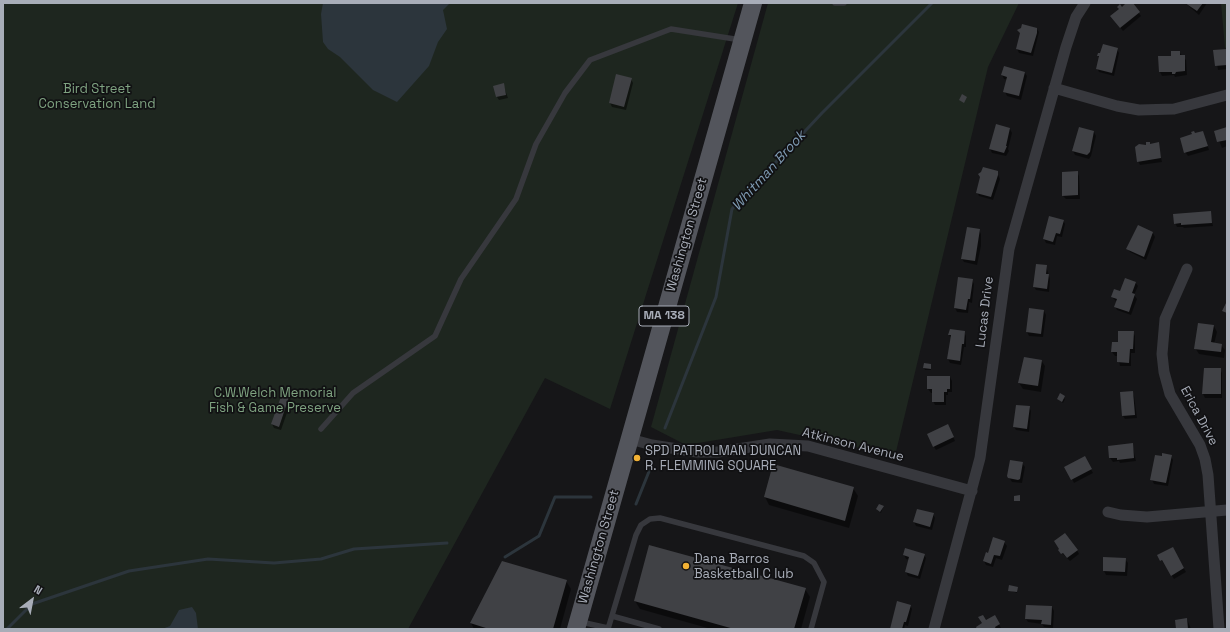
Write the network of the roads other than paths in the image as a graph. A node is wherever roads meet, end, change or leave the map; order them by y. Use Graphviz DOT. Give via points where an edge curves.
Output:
graph roads {
  1 [pos="753,3"];
  2 [pos="835,3"];
  3 [pos="844,3"];
  4 [pos="1085,3"];
  5 [pos="742,40"];
  6 [pos="1054,88"];
  7 [pos="1227,95"];
  8 [pos="1187,269"];
  9 [pos="321,429"];
  10 [pos="630,439"];
  11 [pos="972,491"];
  12 [pos="1227,510"];
  13 [pos="1108,512"];
  14 [pos="1210,512"];
  15 [pos="612,616"];
  16 [pos="577,625"];
  17 [pos="608,629"];
  18 [pos="659,629"];
  19 [pos="811,629"];
  20 [pos="934,629"];
  21 [pos="1219,629"];
  1 -- 5 [label="main road, Washington Street / MA 138"];
  2 -- 3 [label="lane"];
  4 -- 6 [label="street, Lucas Drive" via="1074,23"];
  5 -- 9 [label="lane" via="671,29 590,60 565,93 536,144 516,199 461,280 435,336 353,394"];
  5 -- 10 [label="main road, Washington Street / MA 138"];
  6 -- 7 [label="street" via="1139,110 1174,109"];
  6 -- 11 [label="street, Lucas Drive" via="1009,249 980,458"];
  8 -- 14 [label="street, Erica Drive" via="1165,319 1162,336 1164,372 1170,394 1200,445 1205,459"];
  10 -- 11 [label="street, Atkinson Avenue" via="697,452 718,452 770,444 808,446"];
  10 -- 16 [label="main road, Washington Street / MA 138"];
  11 -- 20 [label="street, Lucas Drive"];
  12 -- 14 [label="street"];
  13 -- 14 [label="street" via="1148,516"];
  14 -- 21 [label="street, Erica Drive"];
  15 -- 17 [label="lane"];
  15 -- 18 [label="lane"];
  15 -- 19 [label="lane" via="636,535 645,522 660,518 804,556 814,563 824,582"];
  16 -- 17 [label="lane"];
}
